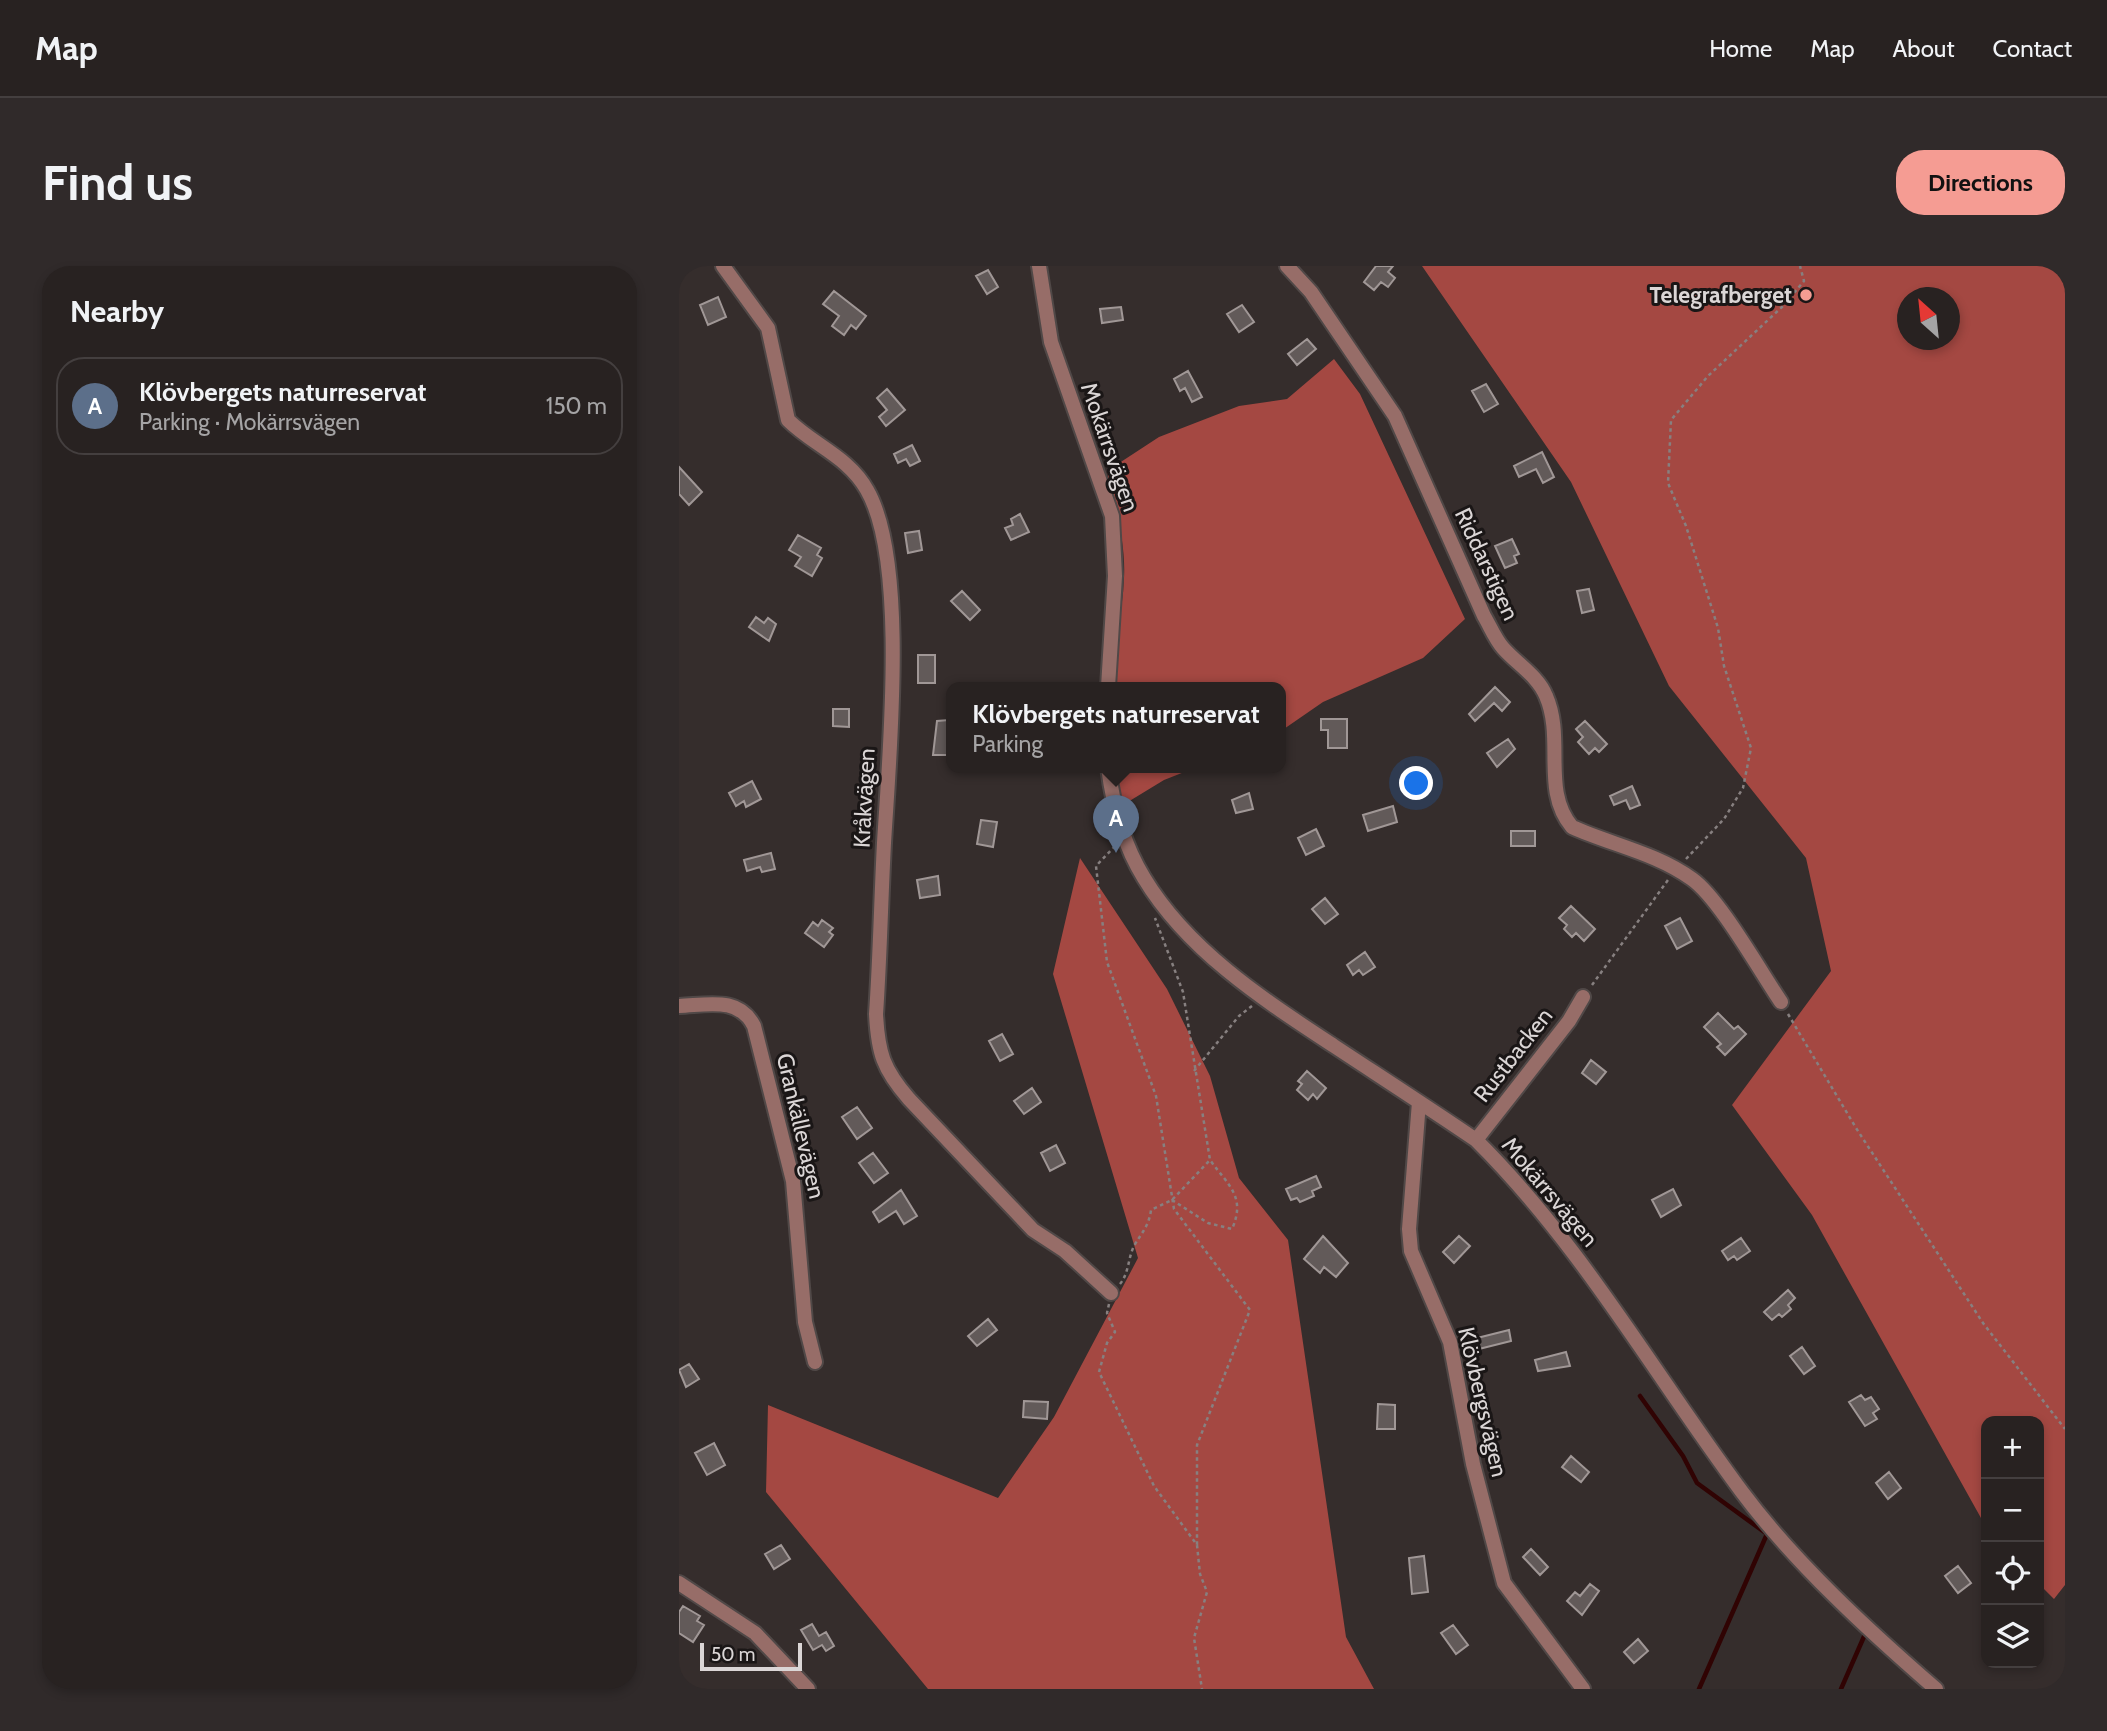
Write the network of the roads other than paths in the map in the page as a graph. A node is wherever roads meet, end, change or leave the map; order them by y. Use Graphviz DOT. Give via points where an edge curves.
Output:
graph roads {
  1 [pos="723,266"];
  2 [pos="1039,266"];
  3 [pos="1287,266"];
  4 [pos="1108,682"];
  5 [pos="1109,773"];
  6 [pos="1583,997"];
  7 [pos="1781,1002"];
  8 [pos="679,1006"];
  9 [pos="1419,1102"];
  10 [pos="1476,1140"];
  11 [pos="1111,1293"];
  12 [pos="815,1362"];
  13 [pos="679,1583"];
  14 [pos="808,1689"];
  15 [pos="1583,1689"];
  16 [pos="1936,1689"];
  1 -- 11 [label="street, Kråkvägen" via="768,328 788,420 861,479 879,516 886,544 890,729 876,1014 880,1057 892,1080 1020,1218"];
  2 -- 4 [label="street, Mokärrsvägen" via="1051,342 1112,516 1115,576"];
  3 -- 7 [label="street, Riddarstigen" via="1319,303 1395,416 1484,615 1501,646 1546,694 1554,726 1557,796 1564,817 1572,827 1677,869 1695,881 1713,900"];
  5 -- 9 [label="street, Mokärrsvägen" via="1124,836 1161,902 1234,977"];
  6 -- 10 [label="street, Rustbacken"];
  8 -- 12 [label="street, Grankällevägen" via="735,1006 748,1014 754,1026 793,1181 804,1322"];
  9 -- 10 [label="street, Mokärrsvägen"];
  9 -- 15 [label="street, Klövbergsvägen" via="1411,1251 1450,1342 1473,1464 1504,1583"];
  10 -- 16 [label="street, Mokärrsvägen" via="1507,1170 1604,1293 1766,1521 1809,1569"];
  13 -- 14 [label="street" via="755,1633"];
}
